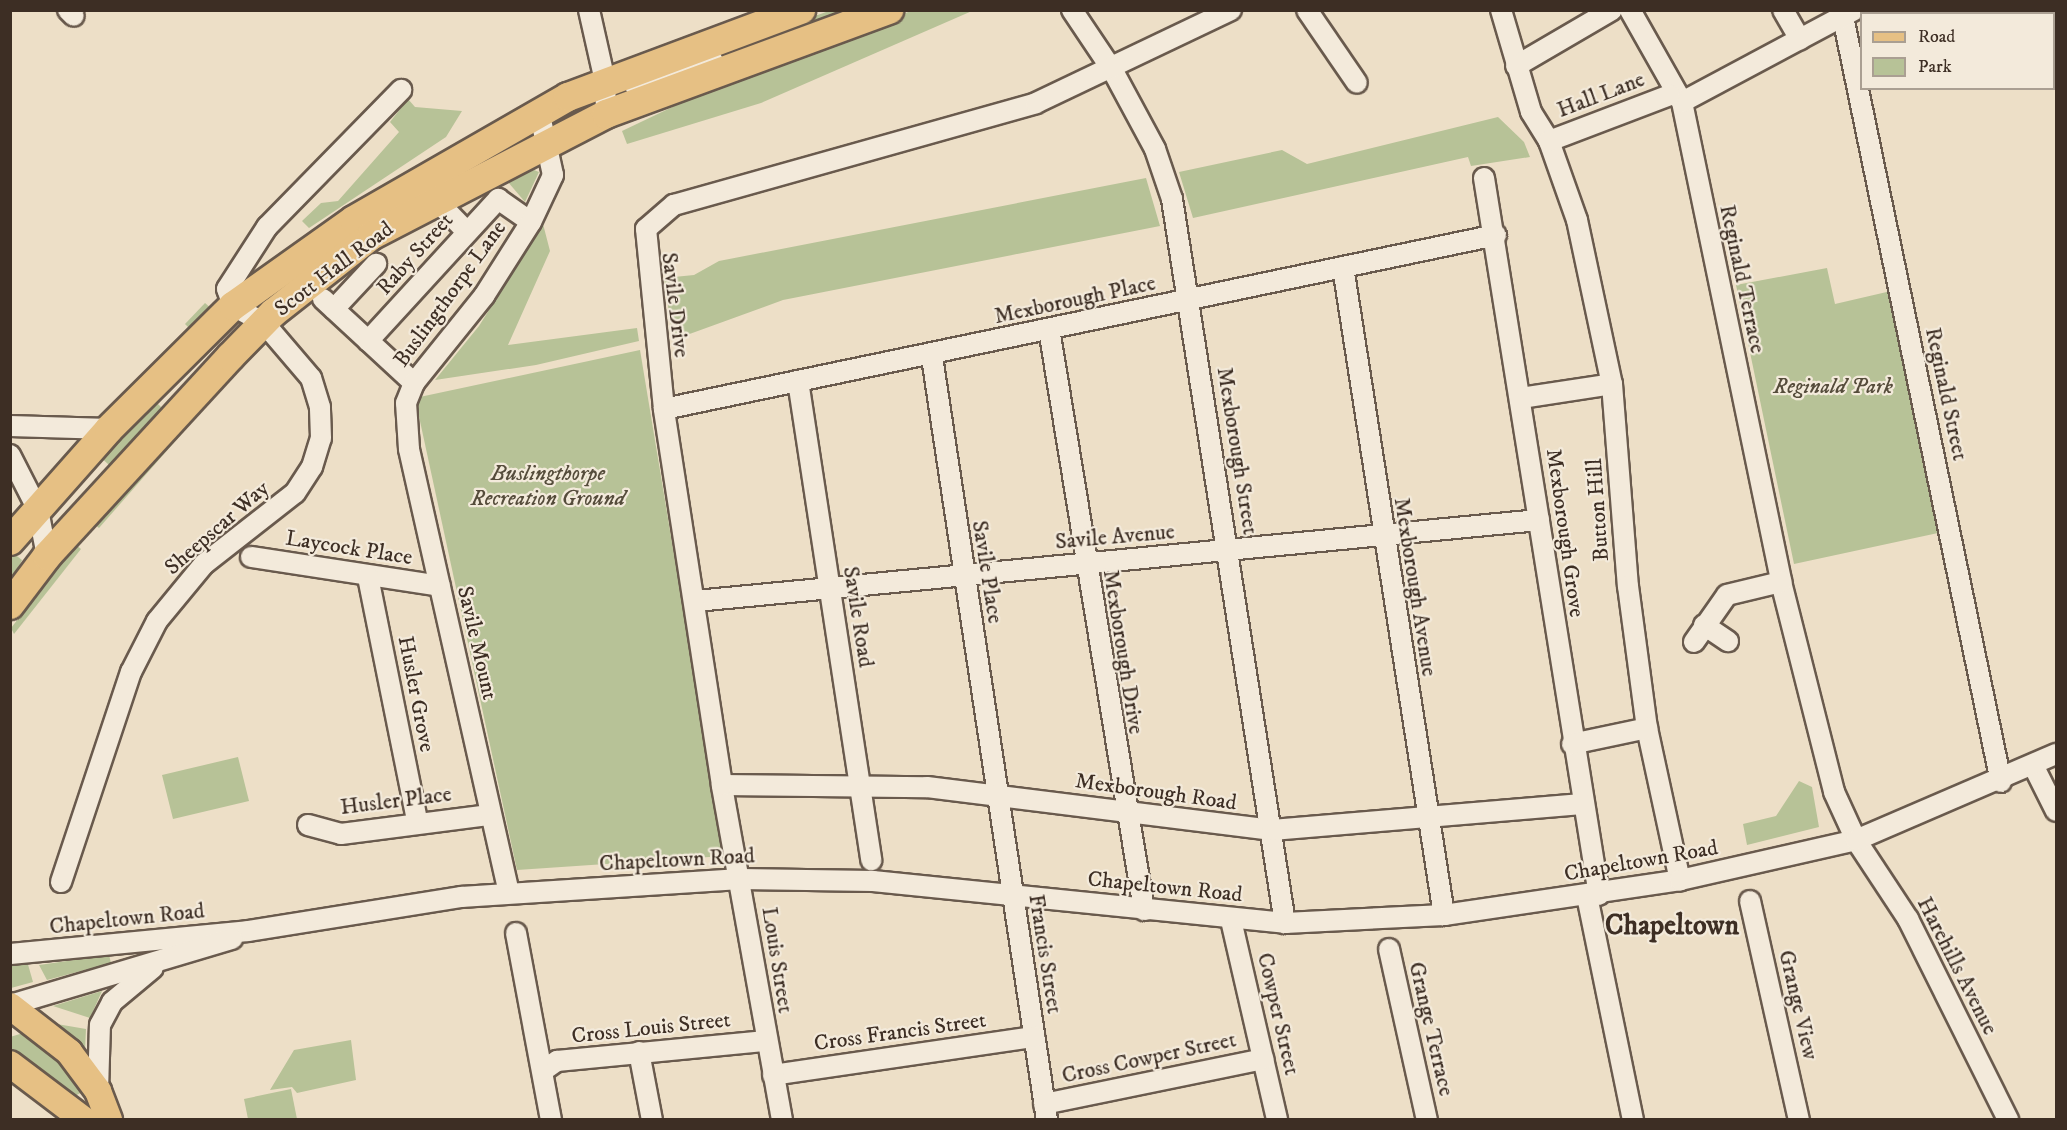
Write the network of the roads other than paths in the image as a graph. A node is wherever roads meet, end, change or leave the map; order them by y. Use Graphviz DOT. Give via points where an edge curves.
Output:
graph roads {
  1 [pos="589,10"];
  2 [pos="801,10"];
  3 [pos="889,10"];
  4 [pos="1072,10"];
  5 [pos="1231,10"];
  6 [pos="1307,10"];
  7 [pos="1501,10"];
  8 [pos="1612,10"];
  9 [pos="1630,10"];
  10 [pos="1783,10"];
  11 [pos="1848,14"];
  12 [pos="1800,39"];
  13 [pos="784,51"];
  14 [pos="1516,66"];
  15 [pos="1113,70"];
  16 [pos="1860,74"];
  17 [pos="605,81"];
  18 [pos="1357,84"];
  19 [pos="401,90"];
  20 [pos="1863,90"];
  21 [pos="1677,96"];
  22 [pos="539,111"];
  23 [pos="606,114"];
  24 [pos="1549,141"];
  25 [pos="546,142"];
  26 [pos="1484,178"];
  27 [pos="426,190"];
  28 [pos="531,222"];
  29 [pos="467,232"];
  30 [pos="1496,235"];
  31 [pos="376,264"];
  32 [pos="1343,267"];
  33 [pos="1190,299"];
  34 [pos="233,306"];
  35 [pos="264,322"];
  36 [pos="1049,329"];
  37 [pos="368,341"];
  38 [pos="932,357"];
  39 [pos="798,381"];
  40 [pos="414,383"];
  41 [pos="1612,384"];
  42 [pos="1521,398"];
  43 [pos="406,403"];
  44 [pos="664,409"];
  45 [pos="10,426"];
  46 [pos="109,429"];
  47 [pos="10,455"];
  48 [pos="38,510"];
  49 [pos="1539,520"];
  50 [pos="1382,535"];
  51 [pos="10,541"];
  52 [pos="1227,550"];
  53 [pos="47,555"];
  54 [pos="251,557"];
  55 [pos="1084,564"];
  56 [pos="963,575"];
  57 [pos="368,577"];
  58 [pos="1781,582"];
  59 [pos="440,586"];
  60 [pos="830,589"];
  61 [pos="696,601"];
  62 [pos="10,605"];
  63 [pos="1728,641"];
  64 [pos="1647,728"];
  65 [pos="1572,744"];
  66 [pos="2056,754"];
  67 [pos="2034,767"];
  68 [pos="2001,782"];
  69 [pos="722,785"];
  70 [pos="861,785"];
  71 [pos="999,795"];
  72 [pos="1582,804"];
  73 [pos="2056,812"];
  74 [pos="1124,814"];
  75 [pos="490,815"];
  76 [pos="1427,819"];
  77 [pos="417,820"];
  78 [pos="308,825"];
  79 [pos="1272,830"];
  80 [pos="1856,840"];
  81 [pos="872,869"];
  82 [pos="740,879"];
  83 [pos="1680,880"];
  84 [pos="61,882"];
  85 [pos="1011,892"];
  86 [pos="509,893"];
  87 [pos="1593,895"];
  88 [pos="1750,901"];
  89 [pos="1144,910"];
  90 [pos="1444,915"];
  91 [pos="1231,920"];
  92 [pos="1285,922"];
  93 [pos="248,931"];
  94 [pos="516,933"];
  95 [pos="1389,949"];
  96 [pos="10,954"];
  97 [pos="162,960"];
  98 [pos="10,1005"];
  99 [pos="1034,1037"];
  100 [pos="766,1041"];
  101 [pos="639,1052"];
  102 [pos="1263,1059"];
  103 [pos="10,1064"];
  104 [pos="544,1070"];
  105 [pos="773,1075"];
  106 [pos="98,1091"];
  107 [pos="1045,1112"];
  108 [pos="84,1119"];
  109 [pos="109,1119"];
  110 [pos="551,1119"];
  111 [pos="652,1119"];
  112 [pos="782,1119"];
  113 [pos="1277,1119"];
  114 [pos="1427,1119"];
  115 [pos="1633,1119"];
  116 [pos="1798,1119"];
  117 [pos="2008,1119"];
  1 -- 17 [label="street"];
  2 -- 17 [label="highway, Scott Hall Road"];
  3 -- 13 [label="highway, Scott Hall Road"];
  4 -- 15 [label="street, Mexborough Street"];
  5 -- 15 [label="street, Savile Drive"];
  6 -- 18 [label="street"];
  7 -- 14 [label="street, Button Hill"];
  8 -- 14 [label="street"];
  9 -- 21 [label="street, Reginald Terrace"];
  10 -- 12 [label="street"];
  11 -- 12 [label="street, Hall Lane"];
  11 -- 16 [label="street, Reginald Street"];
  12 -- 21 [label="street, Hall Lane"];
  13 -- 17 [label="street, Scott Hall Road" via="742,52 620,88"];
  13 -- 23 [label="highway, Scott Hall Road"];
  14 -- 24 [label="street, Button Hill" via="1531,112"];
  15 -- 33 [label="street, Mexborough Street" via="1155,149 1172,199"];
  15 -- 44 [label="street, Savile Drive" via="968,124 662,210 643,242"];
  17 -- 22 [label="highway, Scott Hall Road"];
  17 -- 23 [label="street"];
  19 -- 34 [label="street" via="267,227 226,289"];
  20 -- 68 [label="street, Reginald Street"];
  21 -- 24 [label="street, Hall Lane"];
  21 -- 58 [label="street, Reginald Terrace"];
  22 -- 25 [label="street, Buslingthorpe Lane"];
  22 -- 27 [label="highway, Scott Hall Road"];
  23 -- 25 [label="highway, Scott Hall Road"];
  24 -- 41 [label="street, Button Hill" via="1577,220"];
  25 -- 27 [label="highway, Scott Hall Road"];
  25 -- 28 [label="street, Buslingthorpe Lane" via="553,175"];
  26 -- 30 [label="street, Mexborough Grove"];
  27 -- 29 [label="street"];
  27 -- 34 [label="highway, Scott Hall Road"];
  27 -- 35 [label="highway, Scott Hall Road"];
  28 -- 29 [label="street, Raby Street" via="498,199"];
  28 -- 40 [label="street, Buslingthorpe Lane" via="484,296"];
  29 -- 37 [label="street, Raby Street"];
  30 -- 32 [label="street, Mexborough Place"];
  30 -- 42 [label="street, Mexborough Grove"];
  31 -- 37 [label="street" via="328,304"];
  32 -- 33 [label="street, Mexborough Place"];
  32 -- 50 [label="street, Mexborough Avenue"];
  33 -- 36 [label="street, Mexborough Place"];
  33 -- 52 [label="street, Mexborough Street"];
  34 -- 35 [label="street"];
  34 -- 46 [label="highway, Scott Hall Road"];
  35 -- 53 [label="highway, Scott Hall Road"];
  35 -- 84 [label="street, Sheepscar Way" via="311,378 320,407 321,438 312,467 295,493 204,564 157,621 131,672"];
  36 -- 38 [label="street, Mexborough Place"];
  36 -- 55 [label="street, Mexborough Drive"];
  37 -- 40 [label="street"];
  38 -- 39 [label="street, Mexborough Place"];
  38 -- 56 [label="street, Savile Place"];
  39 -- 44 [label="street, Mexborough Place"];
  39 -- 60 [label="street, Savile Road"];
  40 -- 43 [label="street, Buslingthorpe Lane"];
  41 -- 42 [label="street"];
  41 -- 64 [label="street, Button Hill" via="1628,586"];
  42 -- 49 [label="street, Mexborough Grove"];
  43 -- 59 [label="street, Savile Mount" via="409,449"];
  44 -- 61 [label="street, Savile Drive"];
  45 -- 46 [label="street"];
  46 -- 48 [label="highway, Scott Hall Road"];
  47 -- 48 [label="street"];
  48 -- 51 [label="highway, Scott Hall Road"];
  48 -- 53 [label="street"];
  49 -- 50 [label="street, Savile Avenue"];
  49 -- 65 [label="street, Mexborough Grove"];
  50 -- 52 [label="street, Savile Avenue"];
  50 -- 76 [label="street, Mexborough Avenue"];
  52 -- 55 [label="street, Savile Avenue"];
  52 -- 79 [label="street, Mexborough Street"];
  53 -- 62 [label="highway, Scott Hall Road"];
  54 -- 57 [label="street, Laycock Place"];
  55 -- 56 [label="street, Savile Avenue"];
  55 -- 74 [label="street, Mexborough Drive"];
  56 -- 60 [label="street, Savile Avenue"];
  56 -- 71 [label="street, Savile Place"];
  57 -- 59 [label="street, Laycock Place"];
  57 -- 77 [label="street, Husler Grove"];
  58 -- 63 [label="street" via="1727,595 1699,634"];
  58 -- 80 [label="street, Reginald Terrace" via="1830,781"];
  59 -- 75 [label="street, Savile Mount"];
  60 -- 61 [label="street, Savile Avenue"];
  60 -- 70 [label="street, Savile Road"];
  61 -- 69 [label="street, Savile Drive"];
  64 -- 65 [label="street"];
  64 -- 83 [label="street, Button Hill"];
  65 -- 72 [label="street, Mexborough Grove"];
  66 -- 67 [label="street, Chapeltown Road"];
  67 -- 68 [label="street, Chapeltown Road"];
  67 -- 73 [label="street"];
  68 -- 80 [label="street, Chapeltown Road"];
  69 -- 70 [label="street, Mexborough Road"];
  69 -- 82 [label="street, Savile Drive"];
  70 -- 71 [label="street, Mexborough Road"];
  70 -- 81 [label="street, Savile Road"];
  71 -- 74 [label="street, Mexborough Road"];
  71 -- 85 [label="street, Francis Street"];
  72 -- 76 [label="street, Mexborough Road"];
  72 -- 87 [label="street, Mexborough Grove"];
  74 -- 79 [label="street, Mexborough Road"];
  74 -- 89 [label="street, Mexborough Drive"];
  75 -- 77 [label="street, Husler Place"];
  75 -- 86 [label="street, Savile Mount"];
  76 -- 79 [label="street, Mexborough Road"];
  76 -- 90 [label="street, Mexborough Avenue"];
  77 -- 78 [label="street, Husler Place" via="341,834"];
  79 -- 92 [label="street, Mexborough Street"];
  80 -- 83 [label="street, Chapeltown Road"];
  80 -- 117 [label="street, Harehills Avenue" via="1908,919"];
  81 -- 82 [label="street, Chapeltown Road"];
  81 -- 85 [label="street, Chapeltown Road"];
  82 -- 86 [label="street, Chapeltown Road"];
  82 -- 100 [label="street, Louis Street"];
  83 -- 87 [label="street, Chapeltown Road"];
  85 -- 89 [label="street, Chapeltown Road"];
  85 -- 99 [label="street, Francis Street"];
  86 -- 93 [label="street, Chapeltown Road" via="368,909"];
  87 -- 90 [label="street, Chapeltown Road"];
  87 -- 115 [label="street, Mexborough Grove"];
  88 -- 116 [label="street, Grange View"];
  89 -- 91 [label="street, Chapeltown Road"];
  90 -- 92 [label="street, Chapeltown Road"];
  91 -- 92 [label="street, Chapeltown Road"];
  91 -- 102 [label="street, Cowper Street"];
  93 -- 96 [label="street, Chapeltown Road"];
  93 -- 97 [label="street, Chapeltown Road" via="221,945"];
  94 -- 104 [label="street"];
  95 -- 114 [label="street, Grange Terrace"];
  97 -- 98 [label="street, Chapeltown Road"];
  97 -- 106 [label="street, Chapeltown Road" via="112,1002 100,1025"];
  98 -- 106 [label="main road" via="44,1028"];
  99 -- 105 [label="street, Cross Francis Street"];
  99 -- 107 [label="street, Francis Street"];
  100 -- 101 [label="street, Cross Louis Street"];
  100 -- 105 [label="street, Louis Street"];
  101 -- 104 [label="street, Cross Louis Street" via="557,1061"];
  101 -- 111 [label="street"];
  102 -- 107 [label="street, Cross Cowper Street"];
  102 -- 113 [label="street, Cowper Street"];
  103 -- 108 [label="main road"];
  104 -- 110 [label="street"];
  105 -- 112 [label="street, Louis Street"];
  106 -- 109 [label="main road"];
}
